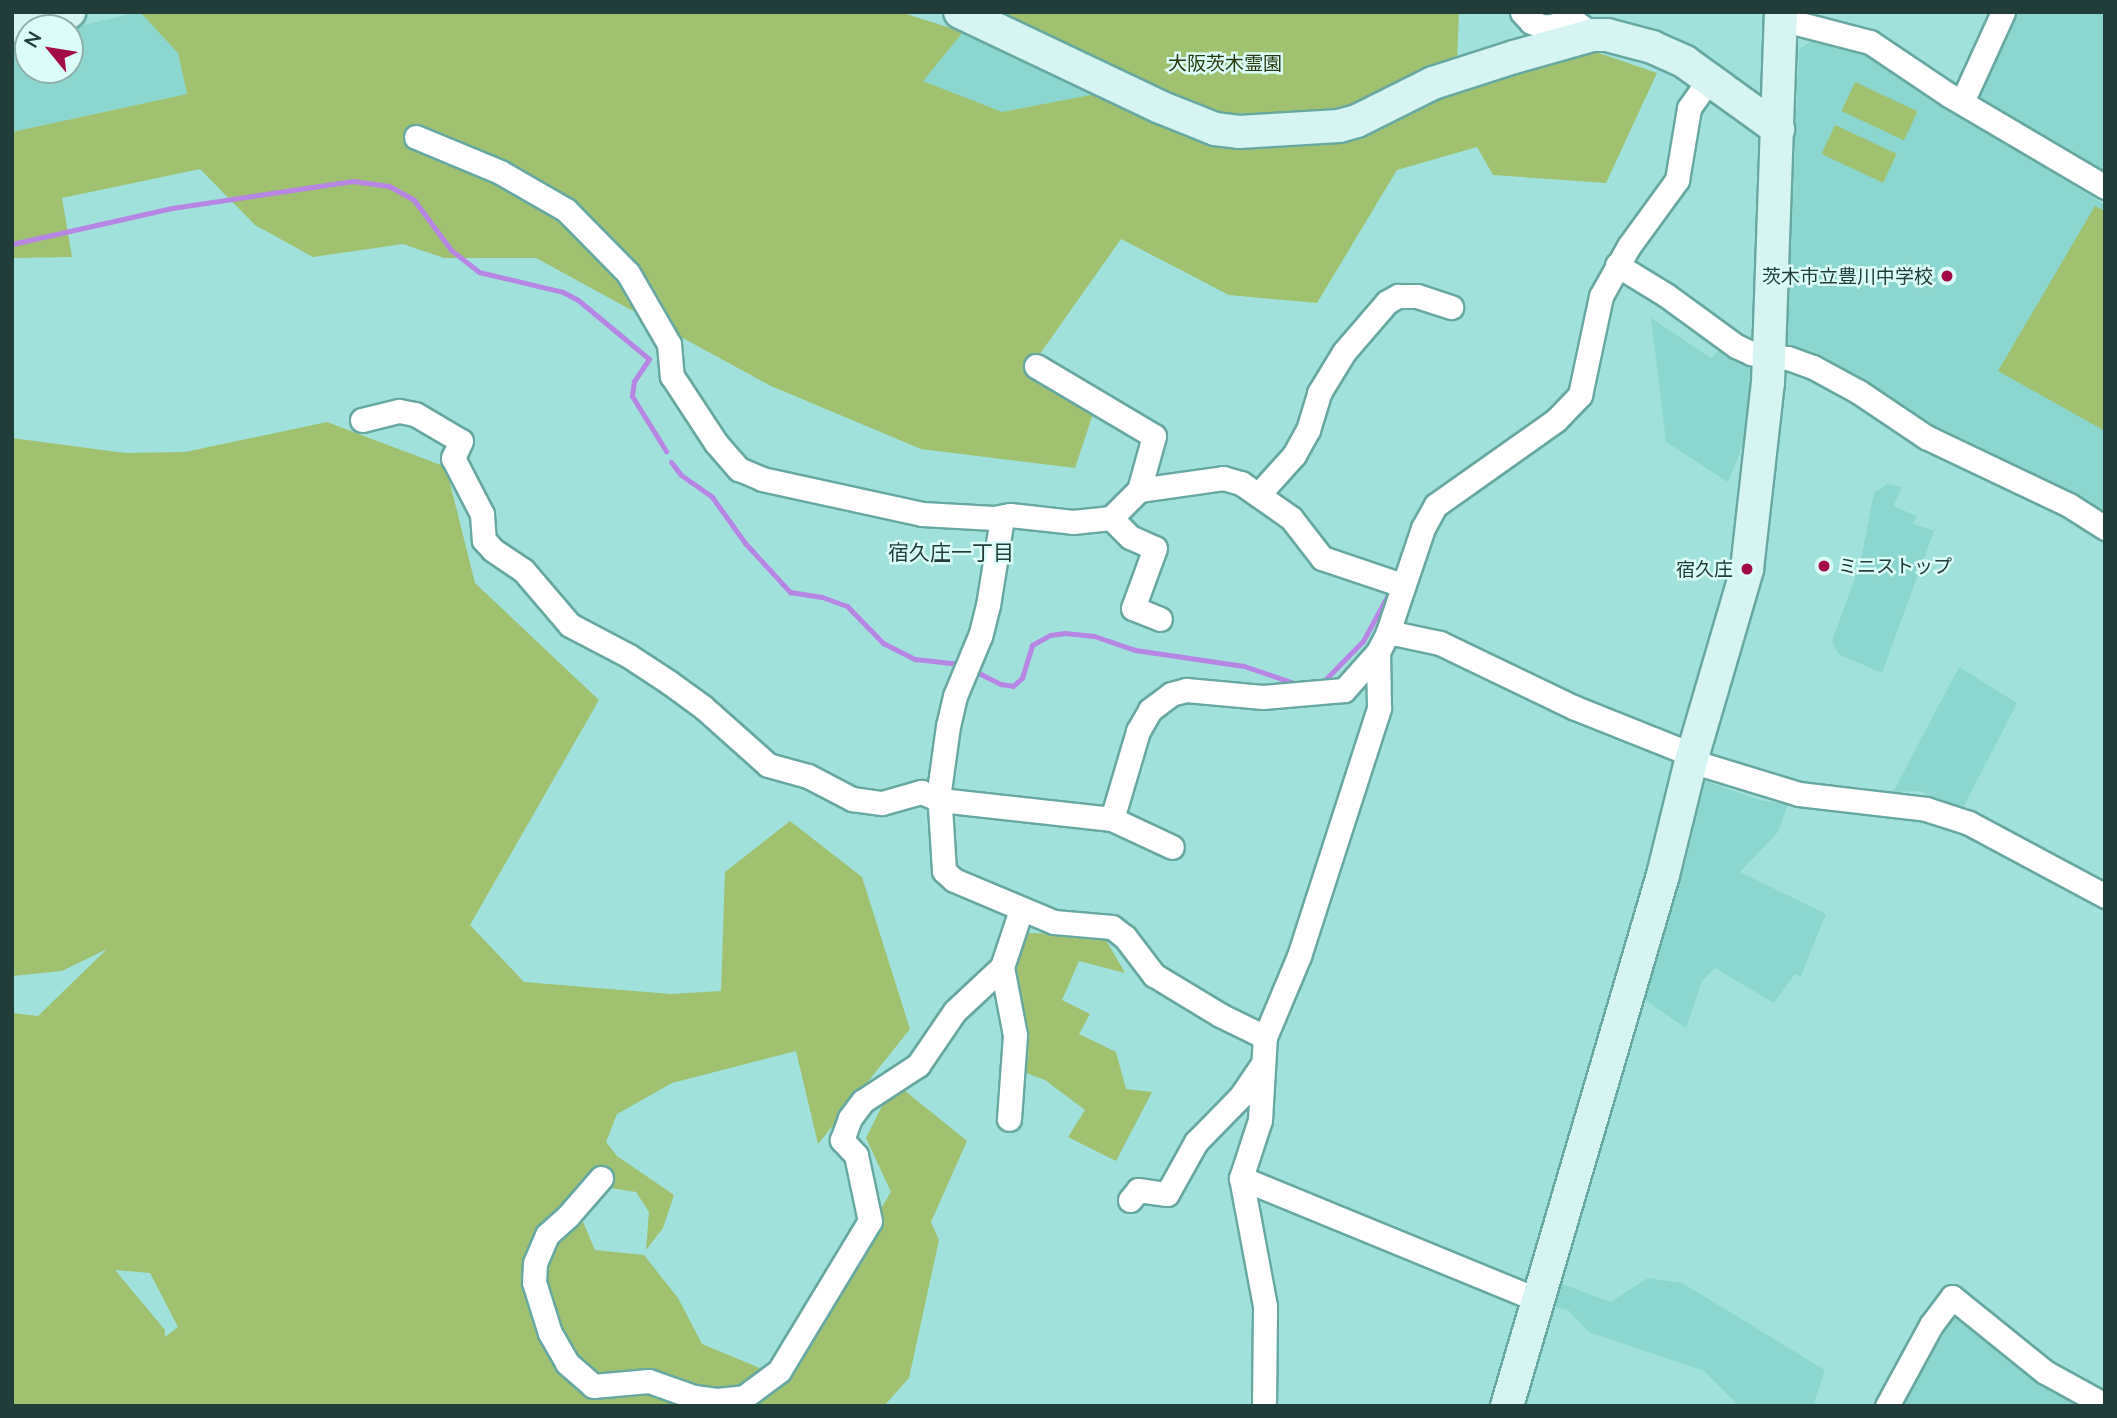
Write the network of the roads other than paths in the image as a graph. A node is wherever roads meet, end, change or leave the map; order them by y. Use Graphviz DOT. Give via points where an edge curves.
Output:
graph roads {
  1 [pos="69,12"];
  2 [pos="960,12"];
  3 [pos="1522,12"];
  4 [pos="2003,12"];
  5 [pos="1781,16"];
  6 [pos="12,26"];
  7 [pos="1593,35"];
  8 [pos="1709,79"];
  9 [pos="1962,102"];
  10 [pos="1778,129"];
  11 [pos="416,136"];
  12 [pos="2105,187"];
  13 [pos="1617,265"];
  14 [pos="1451,307"];
  15 [pos="1769,355"];
  16 [pos="1036,366"];
  17 [pos="362,420"];
  18 [pos="1139,491"];
  19 [pos="1258,495"];
  20 [pos="1002,518"];
  21 [pos="1111,518"];
  22 [pos="2105,528"];
  23 [pos="1402,585"];
  24 [pos="1160,619"];
  25 [pos="1383,642"];
  26 [pos="1692,758"];
  27 [pos="940,800"];
  28 [pos="1112,819"];
  29 [pos="1172,847"];
  30 [pos="2105,896"];
  31 [pos="1021,910"];
  32 [pos="1002,967"];
  33 [pos="1265,1037"];
  34 [pos="1262,1065"];
  35 [pos="1009,1119"];
  36 [pos="601,1178"];
  37 [pos="1241,1178"];
  38 [pos="1130,1200"];
  39 [pos="1539,1300"];
  40 [pos="2105,1405"];
  41 [pos="1264,1406"];
  42 [pos="1507,1406"];
  43 [pos="1887,1406"];
  1 -- 6 [label="street"];
  2 -- 7 [label="street" via="1200,125 1239,132 1339,126 1433,83"];
  3 -- 7 [label="street" via="1545,27 1574,21"];
  4 -- 9 [label="street"];
  5 -- 9 [label="street" via="1870,42"];
  5 -- 10 [label="street"];
  7 -- 8 [label="street" via="1653,47"];
  8 -- 10 [label="street"];
  8 -- 13 [label="street" via="1689,108 1677,180"];
  9 -- 12 [label="street"];
  10 -- 15 [label="street"];
  11 -- 20 [label="street" via="500,172 566,211 628,273 670,344 672,376 738,469 762,479 922,514"];
  13 -- 15 [label="street" via="1720,337 1751,353"];
  13 -- 23 [label="street" via="1599,304 1580,395 1556,421 1436,505"];
  14 -- 19 [label="street" via="1417,296 1398,296 1387,302 1338,361 1319,393 1308,430"];
  15 -- 22 [label="street" via="1830,375 1926,437 2058,500"];
  15 -- 26 [label="street" via="1761,468 1747,569"];
  16 -- 18 [label="street" via="1154,436"];
  17 -- 27 [label="street" via="399,411 415,414 461,442 453,458 482,514 484,540 493,550 523,570 570,625 670,683 768,765 808,776 852,799 882,803 922,792"];
  18 -- 19 [label="street" via="1223,478"];
  18 -- 21 [label="street"];
  19 -- 23 [label="street" via="1291,518 1322,558"];
  20 -- 21 [label="street" via="1073,522"];
  20 -- 27 [label="street" via="983,626 952,704"];
  21 -- 24 [label="street" via="1130,537 1155,548 1133,608"];
  23 -- 25 [label="street"];
  25 -- 26 [label="street" via="1440,643"];
  25 -- 28 [label="street" via="1344,690 1264,696 1186,690 1171,694 1150,710 1138,731"];
  25 -- 33 [label="street" via="1379,708 1299,956"];
  26 -- 30 [label="street" via="1799,794 1926,809 1969,823"];
  26 -- 39 [label="street" via="1663,875"];
  27 -- 28 [label="street"];
  27 -- 31 [label="street" via="944,871 954,880"];
  28 -- 29 [label="street"];
  31 -- 32 [label="street"];
  31 -- 33 [label="street" via="1054,922 1112,927 1154,975"];
  32 -- 35 [label="street" via="1015,1035"];
  32 -- 36 [label="street" via="955,1011 918,1065 856,1107 842,1140 856,1155 870,1221 779,1371 744,1397 694,1397 649,1381 593,1386 567,1363 550,1333 534,1282 535,1263 547,1234"];
  33 -- 34 [label="street"];
  34 -- 37 [label="street" via="1260,1120"];
  34 -- 38 [label="street" via="1241,1096 1196,1142 1167,1194 1138,1190"];
  37 -- 39 [label="street"];
  37 -- 41 [label="street" via="1265,1306"];
  39 -- 42 [label="street"];
  40 -- 43 [label="street" via="2045,1372 1952,1297 1931,1325"];
}
